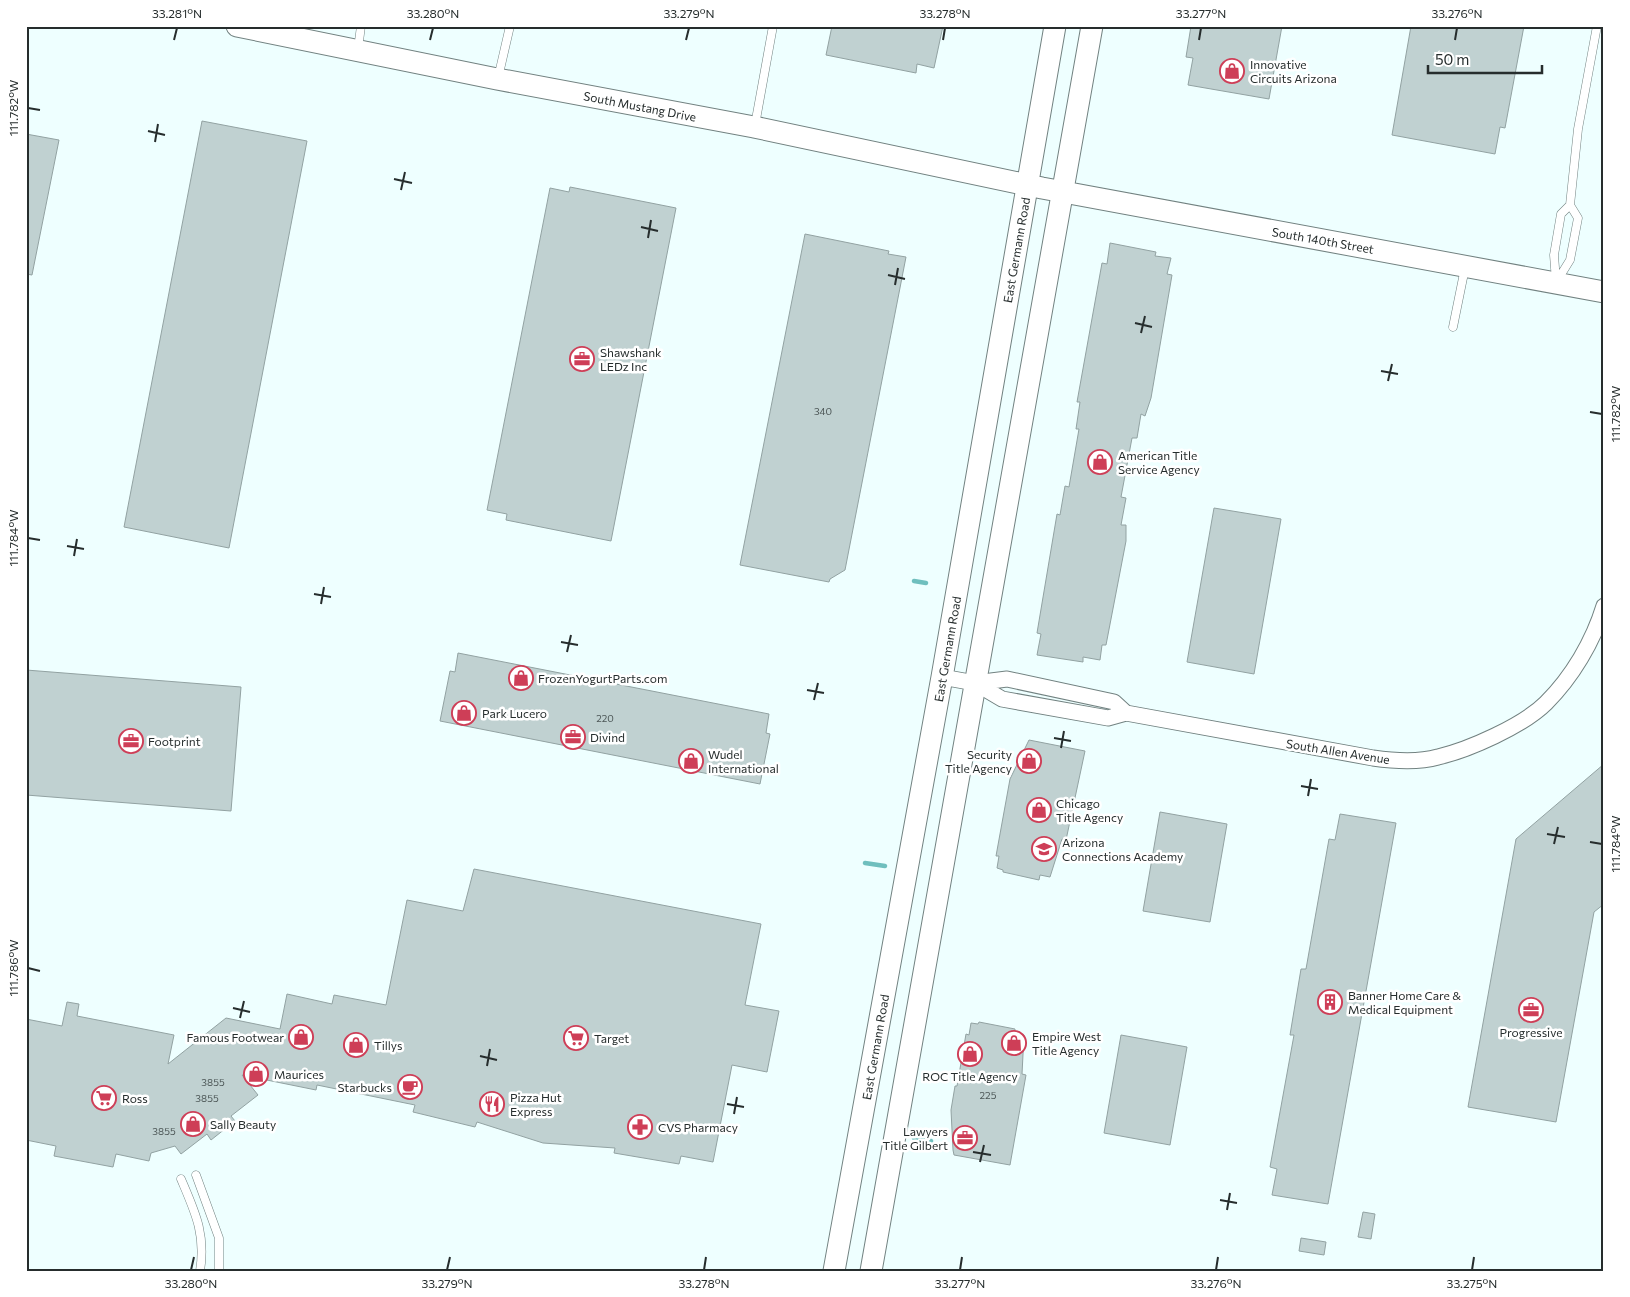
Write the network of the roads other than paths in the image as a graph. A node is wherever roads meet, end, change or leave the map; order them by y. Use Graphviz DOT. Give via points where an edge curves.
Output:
graph roads {
  1 [pos="237,26"];
  2 [pos="361,26"];
  3 [pos="510,26"];
  4 [pos="773,26"];
  5 [pos="1055,26"];
  6 [pos="1092,26"];
  7 [pos="1597,26"];
  8 [pos="358,52"];
  9 [pos="497,80"];
  10 [pos="754,127"];
  11 [pos="1044,189"];
  12 [pos="1570,205"];
  13 [pos="1466,266"];
  14 [pos="1556,283"];
  15 [pos="1604,292"];
  16 [pos="1453,327"];
  17 [pos="1604,606"];
  18 [pos="942,677"];
  19 [pos="975,683"];
  20 [pos="1126,712"];
  21 [pos="196,1175"];
  22 [pos="181,1179"];
  23 [pos="200,1271"];
  24 [pos="219,1271"];
  25 [pos="834,1271"];
  26 [pos="871,1271"];
  1 -- 8 [label="main road, South Mustang Drive"];
  2 -- 8 [label="lane"];
  3 -- 9 [label="lane"];
  4 -- 10 [label="lane"];
  5 -- 11 [label="main road, East Germann Road"];
  6 -- 11 [label="main road, East Germann Road"];
  7 -- 12 [label="lane" via="1578,129"];
  8 -- 9 [label="main road, South Mustang Drive"];
  9 -- 10 [label="main road, South Mustang Drive"];
  10 -- 11 [label="main road, South Mustang Drive"];
  11 -- 13 [label="main road, South 140th Street"];
  11 -- 18 [label="main road, East Germann Road"];
  11 -- 19 [label="main road, East Germann Road"];
  12 -- 14 [label="lane" via="1561,214 1554,255"];
  12 -- 14 [label="lane" via="1578,218 1570,260"];
  13 -- 14 [label="main road, South 140th Street"];
  13 -- 16 [label="lane"];
  14 -- 15 [label="main road, South 140th Street"];
  17 -- 20 [label="street, South Allen Avenue" via="1582,656 1544,705 1478,743 1437,758 1373,758"];
  18 -- 19 [label="street, South Allen Avenue"];
  18 -- 25 [label="main road, East Germann Road"];
  19 -- 20 [label="street, South Allen Avenue" via="1007,679 1114,702"];
  19 -- 20 [label="street, South Allen Avenue" via="1002,699 1108,718"];
  19 -- 26 [label="main road, East Germann Road"];
  21 -- 24 [label="lane" via="219,1238"];
  22 -- 23 [label="lane" via="201,1230"];
}
